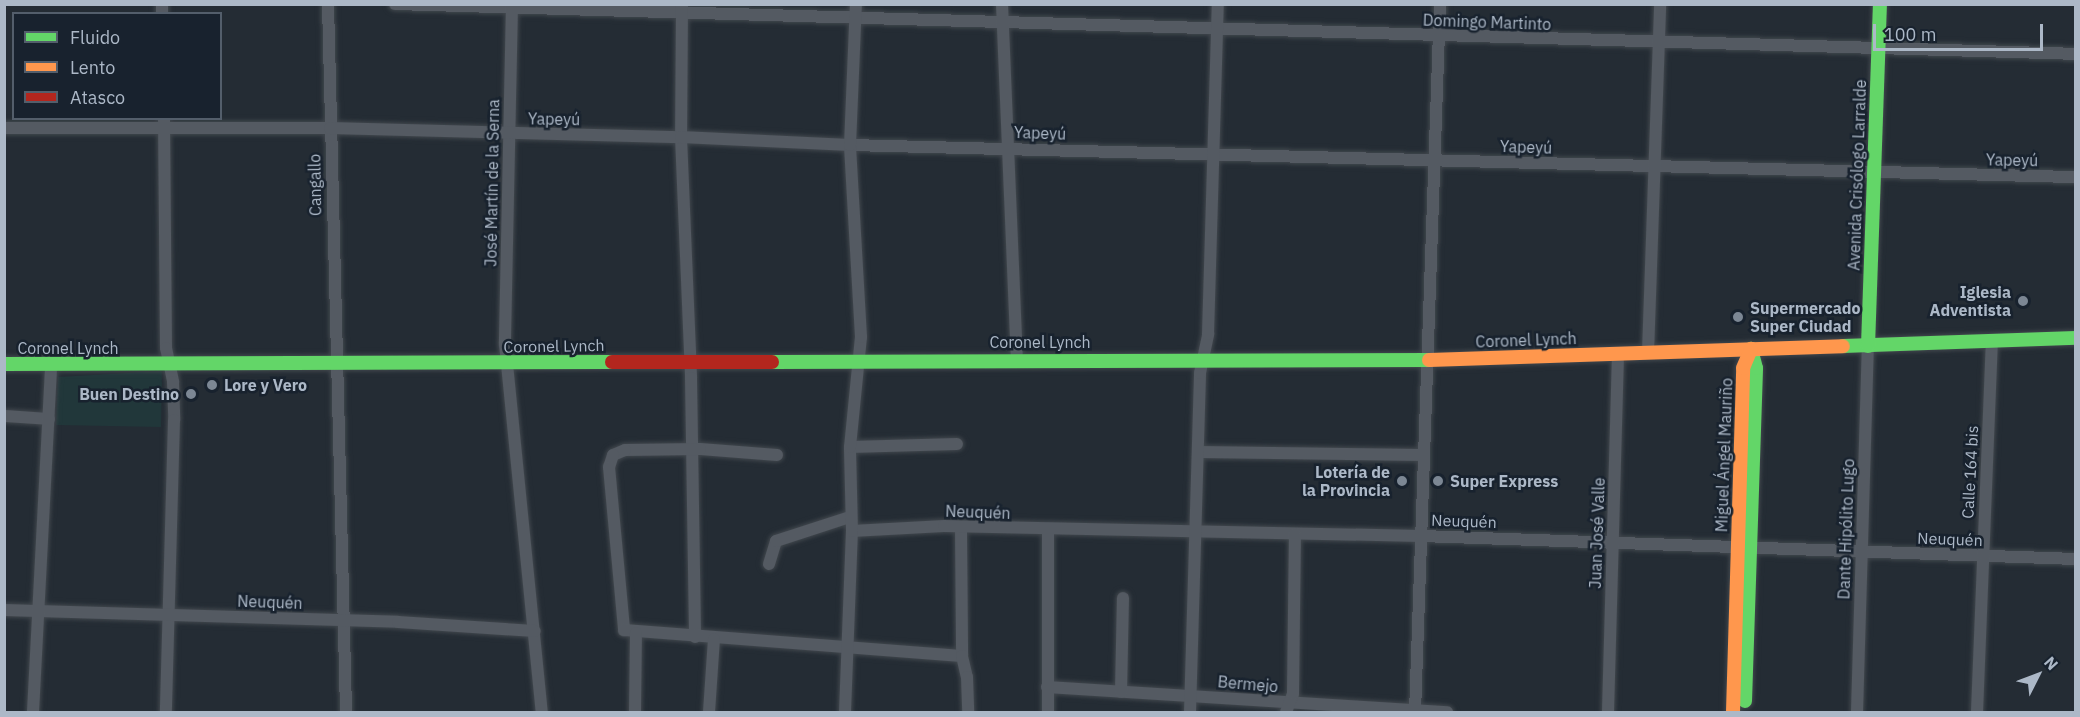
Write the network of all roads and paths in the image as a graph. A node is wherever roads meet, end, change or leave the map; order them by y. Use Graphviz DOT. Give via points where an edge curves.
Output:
graph roads {
  1 [pos="328,4"];
  2 [pos="394,4"];
  3 [pos="856,4"];
  4 [pos="1002,4"];
  5 [pos="1218,4"];
  6 [pos="1440,4"];
  7 [pos="1660,4"];
  8 [pos="1880,4"];
  9 [pos="512,6"];
  10 [pos="682,8"];
  11 [pos="856,18"];
  12 [pos="1002,21"];
  13 [pos="1217,29"];
  14 [pos="1439,37"];
  15 [pos="1658,44"];
  16 [pos="1879,50"];
  17 [pos="2076,54"];
  18 [pos="164,124"];
  19 [pos="4,128"];
  20 [pos="330,129"];
  21 [pos="510,135"];
  22 [pos="681,137"];
  23 [pos="850,145"];
  24 [pos="1008,148"];
  25 [pos="1213,155"];
  26 [pos="1434,161"];
  27 [pos="1655,168"];
  28 [pos="1872,174"];
  29 [pos="2076,177"];
  30 [pos="2076,338"];
  31 [pos="1992,341"];
  32 [pos="1868,346"];
  33 [pos="1751,349"];
  34 [pos="1648,353"];
  35 [pos="1618,354"];
  36 [pos="1017,358"];
  37 [pos="690,360"];
  38 [pos="1203,360"];
  39 [pos="1427,360"];
  40 [pos="859,361"];
  41 [pos="169,363"];
  42 [pos="507,363"];
  43 [pos="4,364"];
  44 [pos="51,364"];
  45 [pos="336,364"];
  46 [pos="4,416"];
  47 [pos="49,419"];
  48 [pos="957,444"];
  49 [pos="850,447"];
  50 [pos="691,451"];
  51 [pos="1199,452"];
  52 [pos="777,455"];
  53 [pos="1422,455"];
  54 [pos="850,517"];
  55 [pos="961,529"];
  56 [pos="1048,530"];
  57 [pos="852,531"];
  58 [pos="1196,532"];
  59 [pos="1295,534"];
  60 [pos="1421,536"];
  61 [pos="1614,542"];
  62 [pos="1744,548"];
  63 [pos="1862,552"];
  64 [pos="1982,557"];
  65 [pos="2076,559"];
  66 [pos="769,564"];
  67 [pos="1123,598"];
  68 [pos="4,610"];
  69 [pos="39,611"];
  70 [pos="167,616"];
  71 [pos="344,620"];
  72 [pos="535,631"];
  73 [pos="630,632"];
  74 [pos="695,637"];
  75 [pos="714,639"];
  76 [pos="847,647"];
  77 [pos="962,656"];
  78 [pos="1047,687"];
  79 [pos="1121,692"];
  80 [pos="1191,696"];
  81 [pos="1288,708"];
  82 [pos="33,712"];
  83 [pos="166,712"];
  84 [pos="346,712"];
  85 [pos="542,712"];
  86 [pos="635,712"];
  87 [pos="709,712"];
  88 [pos="844,712"];
  89 [pos="968,712"];
  90 [pos="1047,712"];
  91 [pos="1190,712"];
  92 [pos="1416,712"];
  93 [pos="1447,712"];
  94 [pos="1608,712"];
  95 [pos="1733,712"];
  96 [pos="1745,712"];
  97 [pos="1857,712"];
  98 [pos="1977,712"];
  1 -- 20 [label="street, Cangallo"];
  2 -- 9 [label="street, Domingo Martinto"];
  3 -- 11 [label="street"];
  4 -- 12 [label="street"];
  5 -- 13 [label="street"];
  6 -- 14 [label="street"];
  7 -- 15 [label="street"];
  8 -- 16 [label="main road, Avenida Crisólogo Larralde"];
  9 -- 10 [label="street, Domingo Martinto"];
  9 -- 21 [label="street, José Martín de la Serna"];
  10 -- 11 [label="street, Domingo Martinto"];
  10 -- 22 [label="street"];
  11 -- 12 [label="street, Domingo Martinto"];
  11 -- 23 [label="street"];
  12 -- 13 [label="street, Domingo Martinto"];
  12 -- 24 [label="street"];
  13 -- 14 [label="street, Domingo Martinto"];
  13 -- 25 [label="street"];
  14 -- 15 [label="street, Domingo Martinto"];
  14 -- 26 [label="street"];
  15 -- 16 [label="street, Domingo Martinto"];
  15 -- 27 [label="street"];
  16 -- 17 [label="street, Domingo Martinto"];
  16 -- 28 [label="main road, Avenida Crisólogo Larralde"];
  18 -- 19 [label="street, Yapeyú"];
  18 -- 20 [label="street, Yapeyú"];
  18 -- 41 [label="street"];
  20 -- 21 [label="street, Yapeyú"];
  20 -- 45 [label="street, Cangallo"];
  21 -- 22 [label="street, Yapeyú"];
  21 -- 42 [label="street, José Martín de la Serna"];
  22 -- 23 [label="street, Yapeyú"];
  22 -- 37 [label="street"];
  23 -- 24 [label="street, Yapeyú"];
  23 -- 40 [label="street"];
  24 -- 25 [label="street, Yapeyú"];
  24 -- 36 [label="street"];
  25 -- 26 [label="street, Yapeyú"];
  25 -- 38 [label="street" via="1208,334"];
  26 -- 27 [label="street, Yapeyú"];
  26 -- 39 [label="street"];
  27 -- 28 [label="street, Yapeyú"];
  27 -- 34 [label="street"];
  28 -- 29 [label="street, Yapeyú"];
  28 -- 32 [label="main road, Avenida Crisólogo Larralde"];
  30 -- 31 [label="main road, Coronel Lynch"];
  31 -- 32 [label="main road, Coronel Lynch"];
  31 -- 64 [label="street, Calle 164 bis"];
  32 -- 33 [label="main road, Coronel Lynch"];
  32 -- 63 [label="street, Dante Hipólito Lugo"];
  33 -- 34 [label="main road, Coronel Lynch"];
  33 -- 62 [label="main road, Miguel Ángel Mauriño" via="1743,368"];
  34 -- 35 [label="main road, Coronel Lynch"];
  35 -- 39 [label="main road, Coronel Lynch"];
  35 -- 61 [label="street, Juan José Valle"];
  36 -- 38 [label="main road, Coronel Lynch"];
  36 -- 40 [label="main road, Coronel Lynch"];
  37 -- 40 [label="main road, Coronel Lynch"];
  37 -- 42 [label="main road, Coronel Lynch"];
  37 -- 50 [label="street"];
  38 -- 39 [label="main road, Coronel Lynch"];
  38 -- 51 [label="street"];
  39 -- 53 [label="street"];
  40 -- 49 [label="street"];
  41 -- 44 [label="main road, Coronel Lynch"];
  41 -- 45 [label="main road, Coronel Lynch"];
  41 -- 70 [label="street" via="174,420"];
  42 -- 45 [label="main road, Coronel Lynch"];
  42 -- 72 [label="street, José Martín de la Serna"];
  43 -- 44 [label="main road, Coronel Lynch"];
  44 -- 47 [label="street"];
  45 -- 71 [label="street, Cangallo"];
  46 -- 47 [label="street"];
  47 -- 69 [label="street"];
  48 -- 49 [label="street"];
  49 -- 54 [label="street"];
  50 -- 52 [label="street"];
  50 -- 73 [label="street" via="625,450 613,456 609,467"];
  50 -- 74 [label="street"];
  51 -- 53 [label="street"];
  51 -- 58 [label="street"];
  53 -- 60 [label="street"];
  54 -- 57 [label="street"];
  54 -- 66 [label="street" via="776,541"];
  55 -- 56 [label="street, Neuquén"];
  55 -- 57 [label="street, Neuquén"];
  55 -- 77 [label="street"];
  56 -- 58 [label="street, Neuquén"];
  56 -- 78 [label="street"];
  57 -- 76 [label="street"];
  58 -- 59 [label="street, Neuquén"];
  58 -- 80 [label="street"];
  59 -- 60 [label="street, Neuquén"];
  59 -- 81 [label="street" via="1293,694"];
  60 -- 61 [label="street, Neuquén"];
  60 -- 92 [label="street"];
  61 -- 62 [label="street, Neuquén"];
  61 -- 94 [label="street, Juan José Valle"];
  62 -- 63 [label="street, Neuquén"];
  62 -- 95 [label="main road, Miguel Ángel Mauriño"];
  62 -- 96 [label="main road, Miguel Ángel Mauriño"];
  63 -- 64 [label="street, Neuquén"];
  63 -- 97 [label="street, Dante Hipólito Lugo"];
  64 -- 65 [label="street, Neuquén"];
  64 -- 98 [label="street, Calle 164 bis"];
  67 -- 79 [label="street"];
  68 -- 69 [label="street, Neuquén"];
  69 -- 70 [label="street, Neuquén"];
  69 -- 82 [label="street"];
  70 -- 71 [label="street, Neuquén"];
  70 -- 83 [label="street"];
  71 -- 72 [label="street, Neuquén"];
  71 -- 84 [label="street, Cangallo"];
  72 -- 85 [label="street, José Martín de la Serna"];
  73 -- 74 [label="street"];
  73 -- 86 [label="street"];
  74 -- 75 [label="street"];
  75 -- 76 [label="street"];
  75 -- 87 [label="street"];
  76 -- 77 [label="street"];
  76 -- 88 [label="street"];
  77 -- 89 [label="street"];
  78 -- 79 [label="street, Bermejo"];
  78 -- 90 [label="street"];
  79 -- 80 [label="street, Bermejo"];
  80 -- 81 [label="street, Bermejo"];
  80 -- 91 [label="street"];
  81 -- 92 [label="street, Bermejo"];
  92 -- 93 [label="street, Bermejo"];
}
